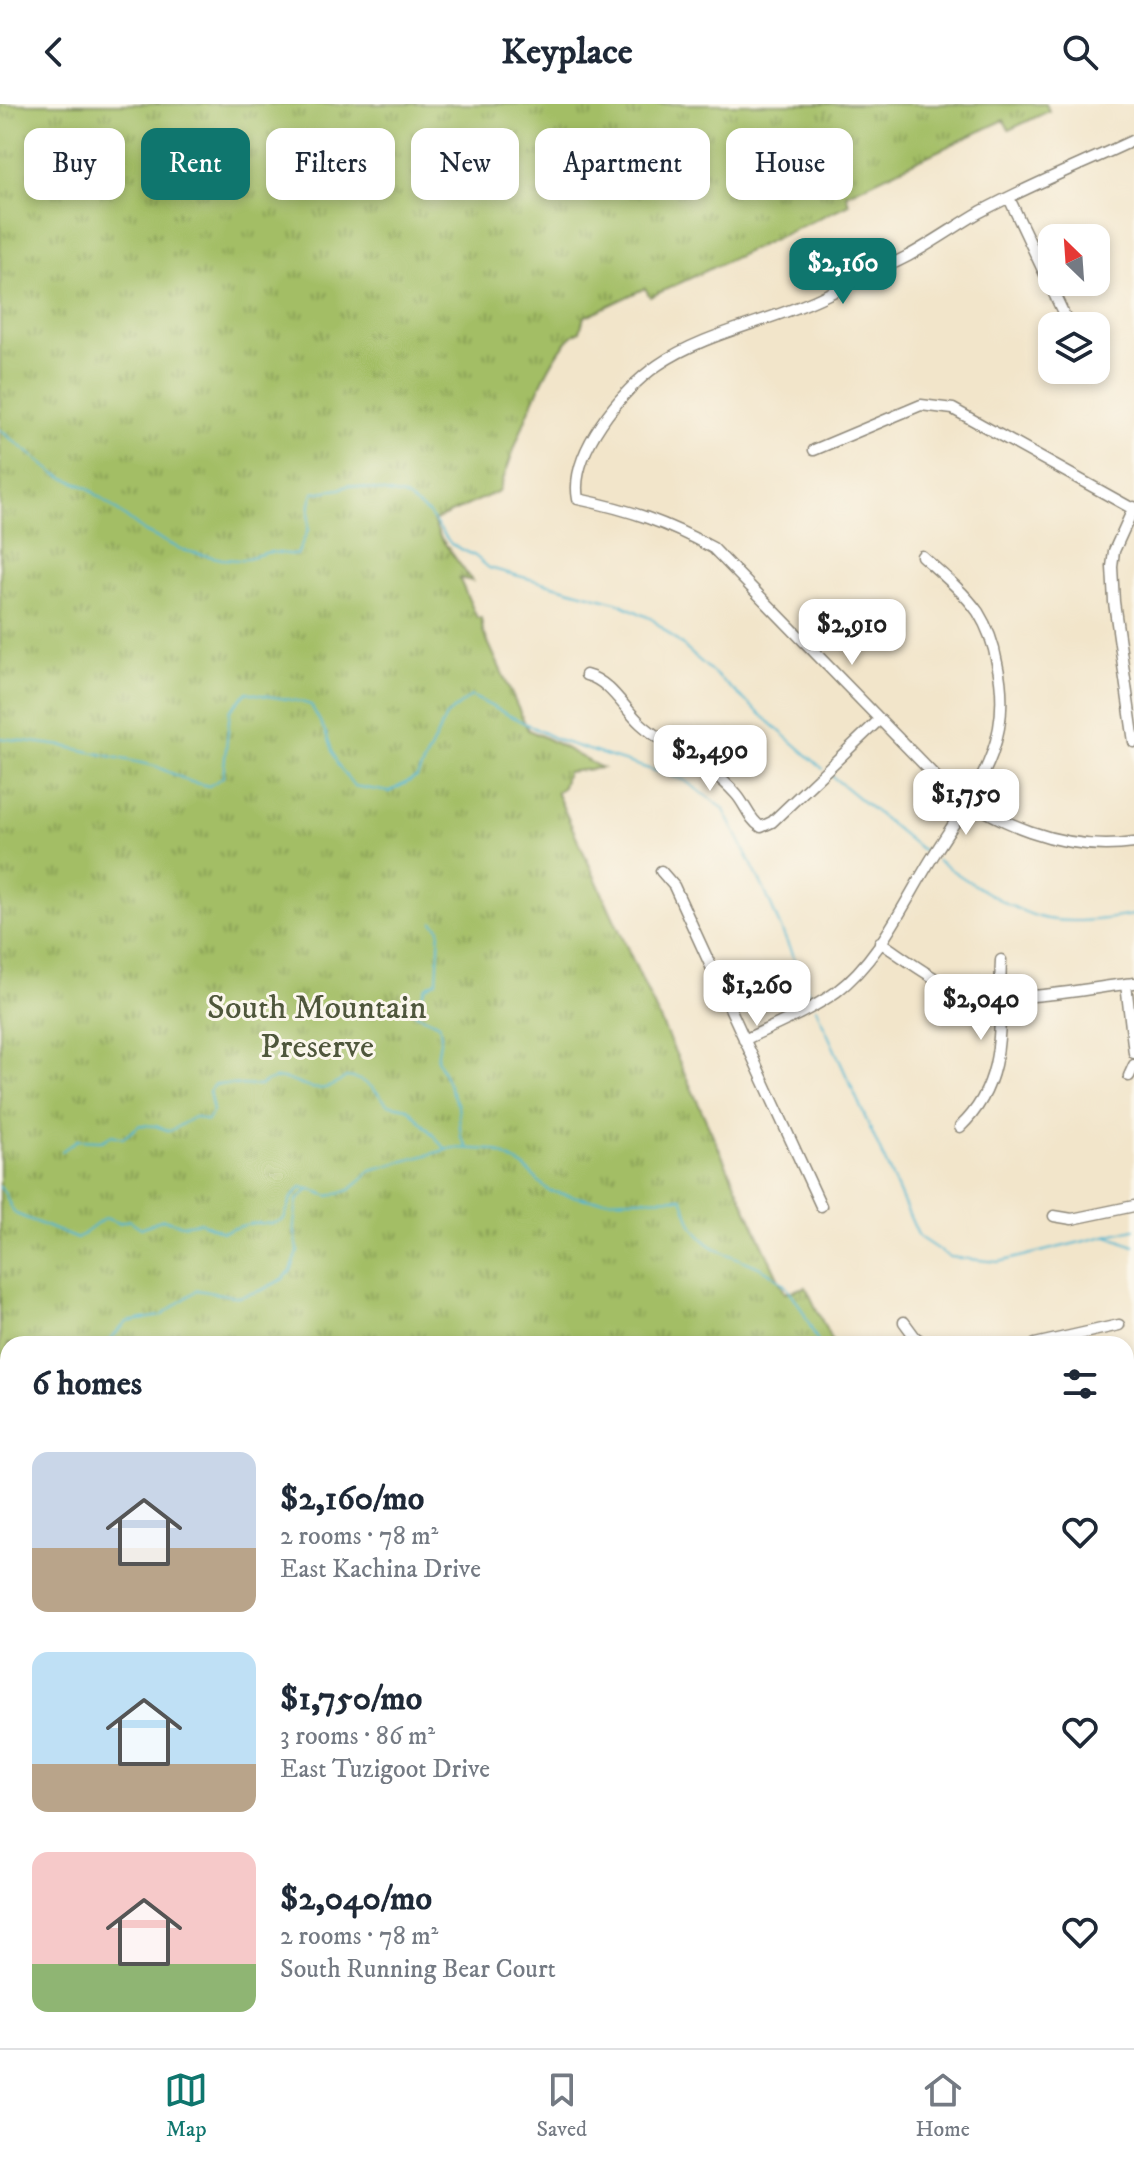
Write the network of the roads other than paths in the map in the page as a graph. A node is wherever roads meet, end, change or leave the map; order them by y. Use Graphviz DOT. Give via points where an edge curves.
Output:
graph roads {
  1 [pos="1134,140"];
  2 [pos="1009,198"];
  3 [pos="1063,312"];
  4 [pos="814,450"];
  5 [pos="1133,508"];
  6 [pos="922,556"];
  7 [pos="586,675"];
  8 [pos="879,720"];
  9 [pos="1134,742"];
  10 [pos="968,803"];
  11 [pos="1134,843"];
  12 [pos="661,871"];
  13 [pos="880,942"];
  14 [pos="1001,960"];
  15 [pos="1130,983"];
  16 [pos="999,997"];
  17 [pos="744,1040"];
  18 [pos="1134,1053"];
  19 [pos="1134,1065"];
  20 [pos="1129,1076"];
  21 [pos="960,1127"];
  22 [pos="821,1206"];
  23 [pos="1134,1206"];
  24 [pos="1054,1216"];
  25 [pos="904,1322"];
  26 [pos="1119,1325"];
  27 [pos="914,1336"];
  28 [pos="1070,1336"];
  1 -- 2 [label="street"];
  2 -- 3 [label="street"];
  2 -- 8 [label="street" via="843,287 659,364 604,420 575,487 578,499 673,526 713,548"];
  4 -- 5 [label="street" via="921,405 953,409"];
  5 -- 9 [label="street" via="1112,567"];
  6 -- 10 [label="street" via="977,612 993,644 1002,682 1002,722 990,762"];
  7 -- 8 [label="street" via="603,682 654,734 722,780 758,826 772,822"];
  8 -- 10 [label="street"];
  10 -- 11 [label="street" via="1043,836"];
  10 -- 13 [label="street"];
  12 -- 17 [label="street" via="674,886"];
  13 -- 16 [label="street" via="945,984"];
  13 -- 17 [label="street" via="855,975 821,1001"];
  14 -- 16 [label="street"];
  15 -- 16 [label="street"];
  15 -- 18 [label="street"];
  16 -- 21 [label="street" via="997,1065 982,1103"];
  17 -- 22 [label="street"];
  19 -- 20 [label="street"];
  23 -- 24 [label="street" via="1072,1219"];
  25 -- 27 [label="street"];
  26 -- 28 [label="street"];
}
